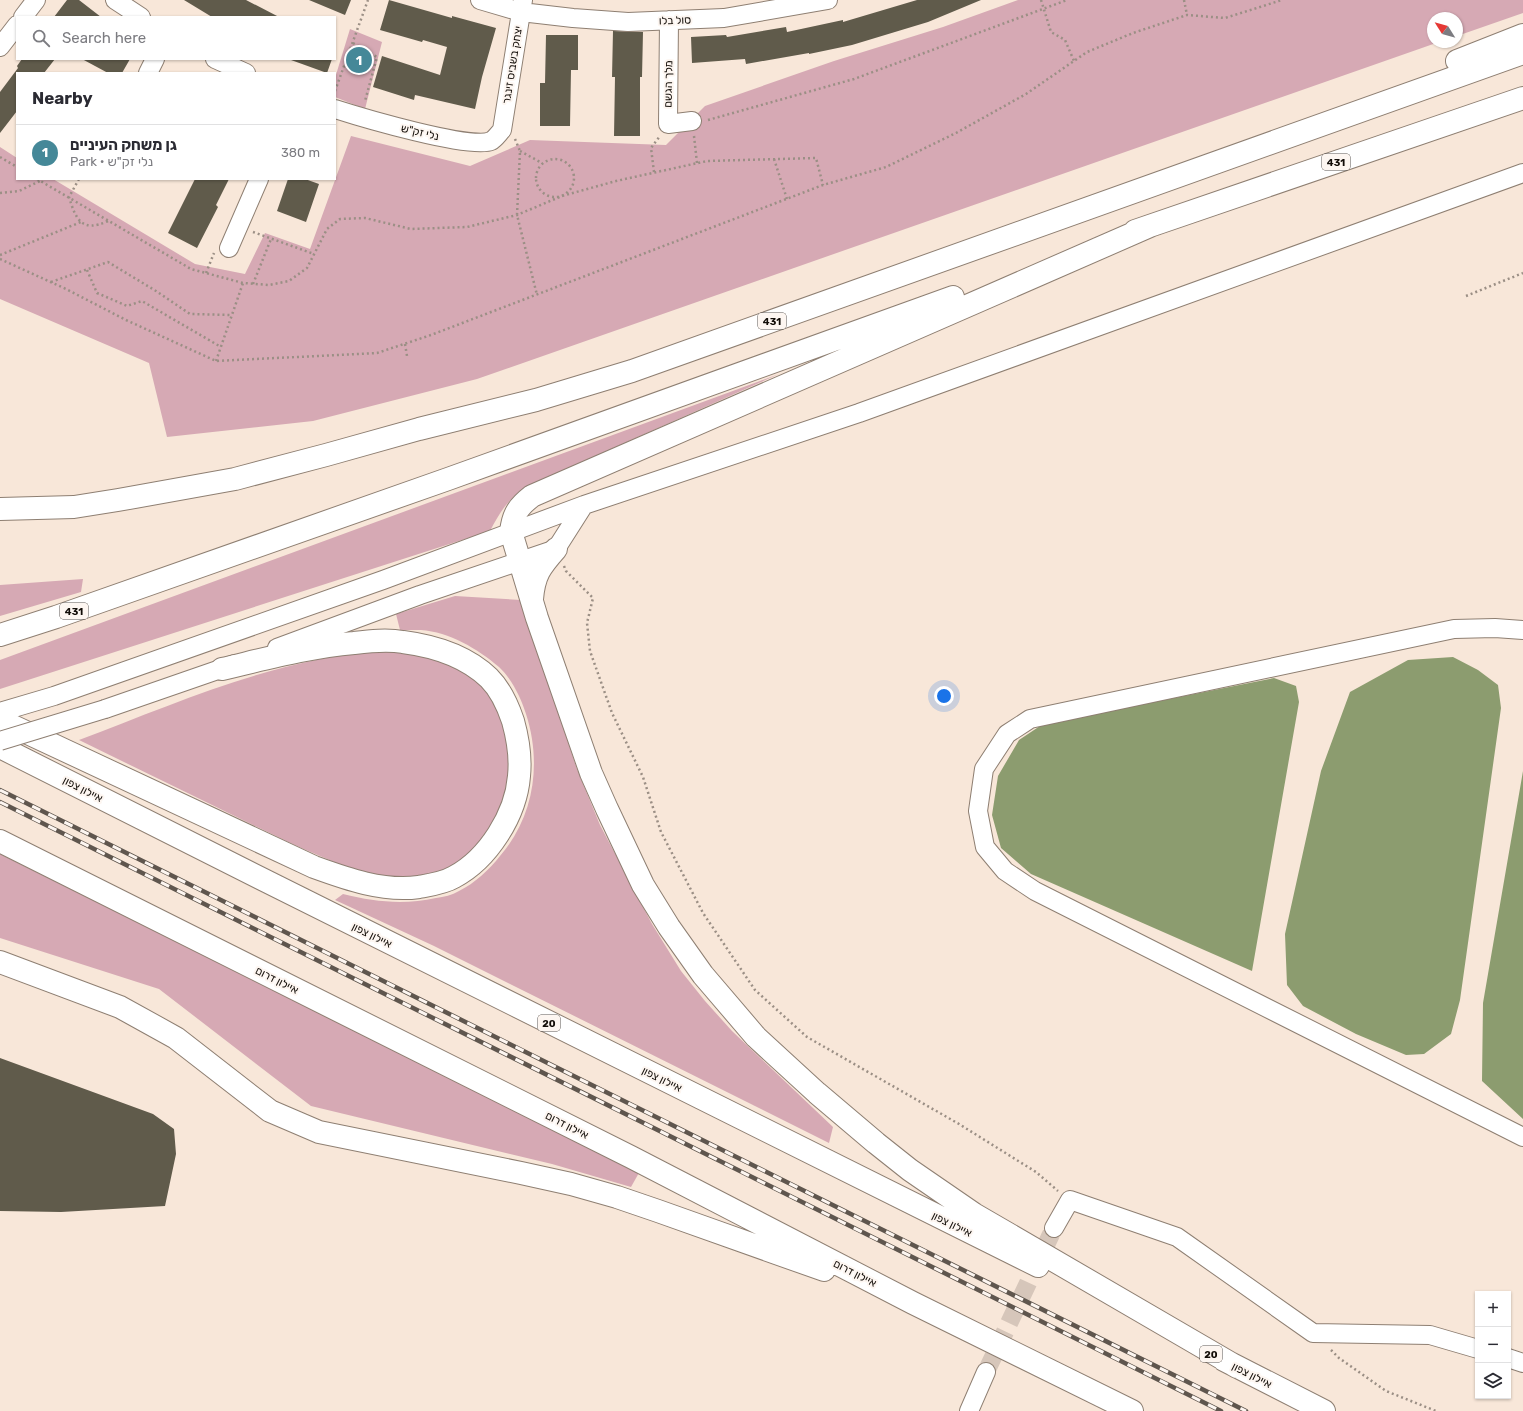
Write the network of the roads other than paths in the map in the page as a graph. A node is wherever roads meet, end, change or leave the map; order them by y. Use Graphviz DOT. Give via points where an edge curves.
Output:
graph roads {
  1 [pos="36,0"];
  2 [pos="115,0"];
  3 [pos="480,0"];
  4 [pos="828,0"];
  5 [pos="522,6"];
  6 [pos="24,16"];
  7 [pos="139,16"];
  8 [pos="669,20"];
  9 [pos="16,26"];
  10 [pos="1523,35"];
  11 [pos="0,47"];
  12 [pos="1523,53"];
  13 [pos="154,60"];
  14 [pos="217,60"];
  15 [pos="148,72"];
  16 [pos="244,72"];
  17 [pos="1523,98"];
  18 [pos="336,109"];
  19 [pos="692,121"];
  20 [pos="503,123"];
  21 [pos="1523,173"];
  22 [pos="260,180"];
  23 [pos="1150,226"];
  24 [pos="1027,230"];
  25 [pos="229,248"];
  26 [pos="584,505"];
  27 [pos="0,509"];
  28 [pos="511,532"];
  29 [pos="556,549"];
  30 [pos="520,562"];
  31 [pos="532,602"];
  32 [pos="1523,630"];
  33 [pos="0,635"];
  34 [pos="222,669"];
  35 [pos="0,712"];
  36 [pos="0,720"];
  37 [pos="0,741"];
  38 [pos="0,747"];
  39 [pos="0,841"];
  40 [pos="0,962"];
  41 [pos="1523,1137"];
  42 [pos="1054,1228"];
  43 [pos="913,1303"];
  44 [pos="1475,1348"];
  45 [pos="1511,1359"];
  46 [pos="1523,1363"];
  47 [pos="1237,1367"];
  48 [pos="986,1372"];
  49 [pos="969,1411"];
  50 [pos="1132,1411"];
  51 [pos="1324,1411"];
  1 -- 6 [label="street"];
  2 -- 7 [label="street"];
  3 -- 5 [label="street, סול בלו"];
  4 -- 8 [label="street, סול בלו" via="724,18"];
  5 -- 8 [label="street, סול בלו" via="573,18 628,22"];
  5 -- 20 [label="street, יצחק בשביס זינגר"];
  8 -- 19 [label="street, מלך הגשם" via="668,124"];
  9 -- 11 [label="street"];
  10 -- 24 [label="highway"];
  12 -- 24 [label="highway, 431"];
  13 -- 15 [label="street"];
  14 -- 16 [label="street"];
  17 -- 23 [label="highway, 431"];
  18 -- 20 [label="street, נלי זק\"ש" via="410,130 474,143 491,141"];
  21 -- 26 [label="street" via="859,413"];
  22 -- 25 [label="street"];
  23 -- 28 [label="highway" via="532,496 517,510 512,519"];
  23 -- 33 [label="highway, 431" via="441,482"];
  24 -- 27 [label="highway, 431" via="632,372 529,402 235,479 74,507"];
  26 -- 28 [label="street"];
  26 -- 29 [label="street"];
  28 -- 30 [label="highway"];
  28 -- 35 [label="street" via="54,696"];
  29 -- 30 [label="street"];
  29 -- 31 [label="highway" via="540,567 533,584"];
  30 -- 31 [label="highway"];
  30 -- 34 [label="street" via="420,595"];
  31 -- 47 [label="highway" via="591,773 643,885 669,927 704,975 756,1037 876,1143 974,1214"];
  32 -- 41 [label="street" via="1454,629 1030,719 1007,734 984,768 978,810 985,847 1005,871 1035,891"];
  34 -- 36 [label="highway" via="324,646 382,641 401,641 434,648 462,659 496,687 509,710 519,744 519,778 512,805 500,832 479,858 453,878 405,888 367,884 314,867"];
  34 -- 37 [label="street, bridge"];
  38 -- 47 [label="highway, איילון צפון / 20"];
  39 -- 43 [label="highway, איילון דרום" via="624,1153"];
  40 -- 43 [label="highway" via="120,1007 176,1038 270,1112 319,1132 521,1173 617,1197 755,1244"];
  42 -- 44 [label="street" via="1070,1200 1177,1237 1313,1333 1430,1335"];
  43 -- 50 [label="highway, איילון דרום"];
  45 -- 46 [label="street"];
  47 -- 51 [label="highway, איילון צפון / 20"];
  48 -- 49 [label="street"];
}
